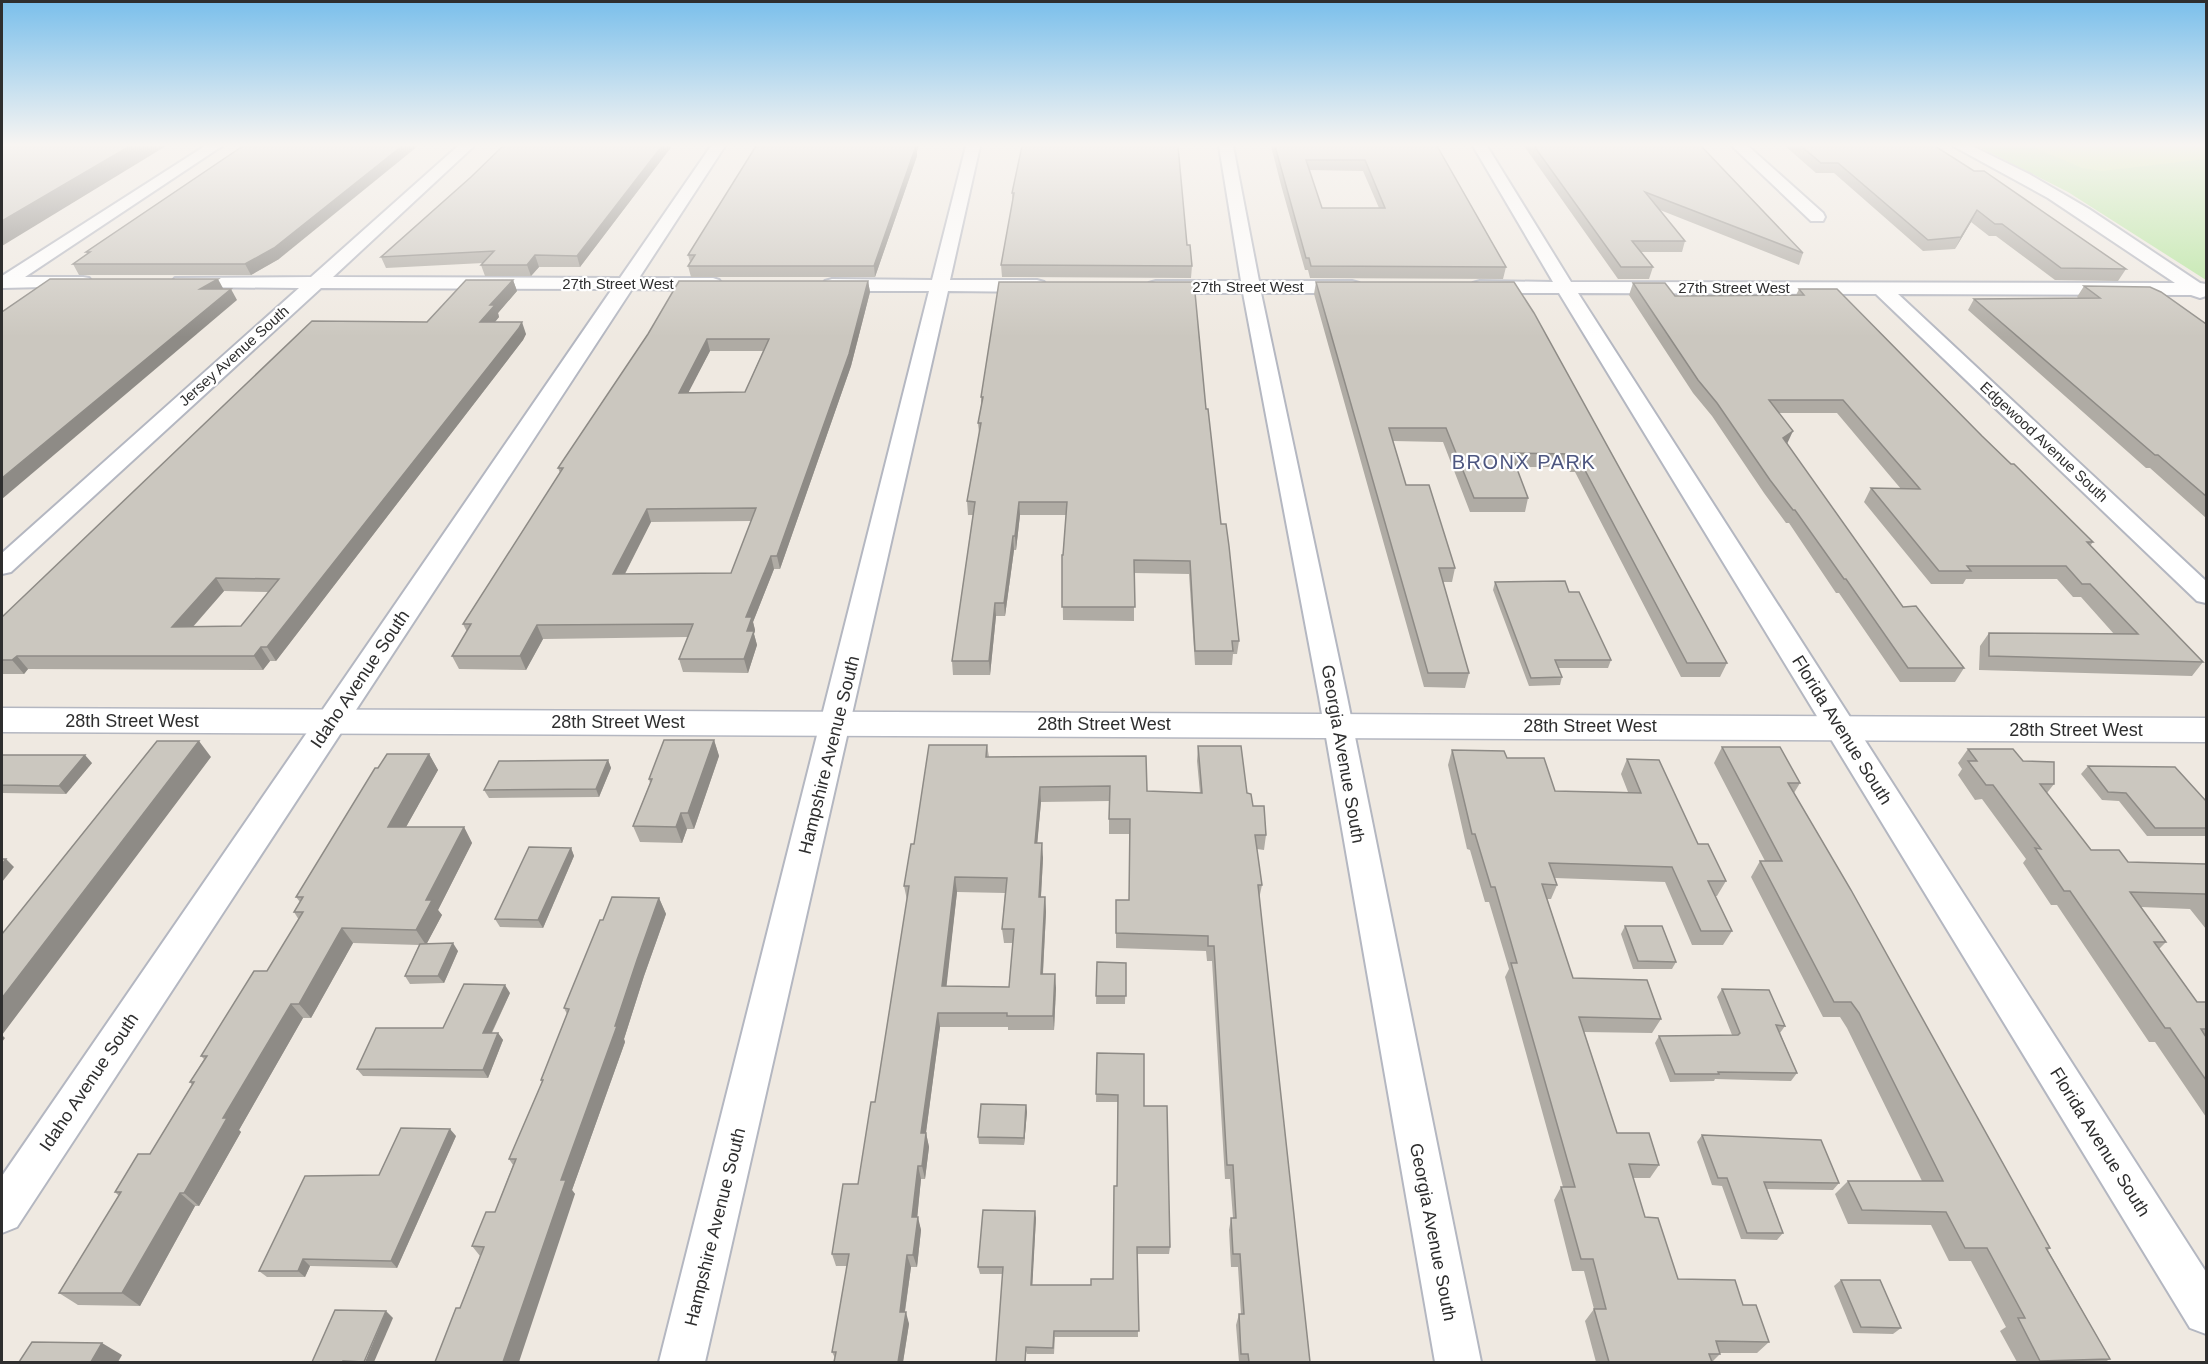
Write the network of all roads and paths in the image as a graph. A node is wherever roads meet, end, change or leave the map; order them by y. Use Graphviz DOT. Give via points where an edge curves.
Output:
graph roads {
  1 [pos="116,210"];
  2 [pos="396,210"];
  3 [pos="676,210"];
  4 [pos="958,210"];
  5 [pos="1237,210"];
  6 [pos="1518,210"];
  7 [pos="1809,210"];
  8 [pos="2079,210"];
  9 [pos="1817,217"];
  10 [pos="104,282"];
  11 [pos="159,282"];
  12 [pos="3,283"];
  13 [pos="315,283"];
  14 [pos="626,284"];
  15 [pos="732,285"];
  16 [pos="813,285"];
  17 [pos="940,285"];
  18 [pos="1053,286"];
  19 [pos="1134,286"];
  20 [pos="1251,287"];
  21 [pos="1565,287"];
  22 [pos="1366,288"];
  23 [pos="1458,288"];
  24 [pos="1882,289"];
  25 [pos="2203,292"];
  26 [pos="2,566"];
  27 [pos="2206,595"];
  28 [pos="2,720"];
  29 [pos="330,723"];
  30 [pos="836,723"];
  31 [pos="1337,726"];
  32 [pos="1840,727"];
  33 [pos="2206,730"];
  34 [pos="2,1212"];
  35 [pos="2206,1312"];
  36 [pos="682,1362"];
  37 [pos="1458,1362"];
  1 -- 12 [label="street"];
  2 -- 13 [label="street, Jersey Avenue South"];
  3 -- 14 [label="street, Idaho Avenue South"];
  4 -- 17 [label="street, Hampshire Avenue South"];
  5 -- 20 [label="street, Georgia Avenue South"];
  6 -- 21 [label="street, Florida Avenue South"];
  7 -- 9 [label="street"];
  8 -- 25 [label="street"];
  10 -- 12 [label="street"];
  11 -- 13 [label="street, 27th Street West"];
  13 -- 14 [label="street, 27th Street West"];
  13 -- 26 [label="street, Jersey Avenue South"];
  14 -- 15 [label="street, 27th Street West"];
  14 -- 29 [label="street, Idaho Avenue South"];
  16 -- 17 [label="street"];
  17 -- 18 [label="street"];
  17 -- 30 [label="street, Hampshire Avenue South"];
  19 -- 20 [label="street, 27th Street West"];
  20 -- 22 [label="street, 27th Street West"];
  20 -- 31 [label="street, Georgia Avenue South"];
  21 -- 23 [label="street, 27th Street West"];
  21 -- 24 [label="street, 27th Street West"];
  21 -- 32 [label="street, Florida Avenue South"];
  24 -- 25 [label="street, 27th Street West"];
  24 -- 27 [label="street, Edgewood Avenue South"];
  28 -- 29 [label="street, 28th Street West"];
  29 -- 30 [label="street, 28th Street West"];
  29 -- 34 [label="street, Idaho Avenue South"];
  30 -- 31 [label="street, 28th Street West"];
  30 -- 36 [label="street, Hampshire Avenue South"];
  31 -- 32 [label="street, 28th Street West"];
  31 -- 37 [label="street, Georgia Avenue South"];
  32 -- 33 [label="street, 28th Street West"];
  32 -- 35 [label="street, Florida Avenue South"];
}
